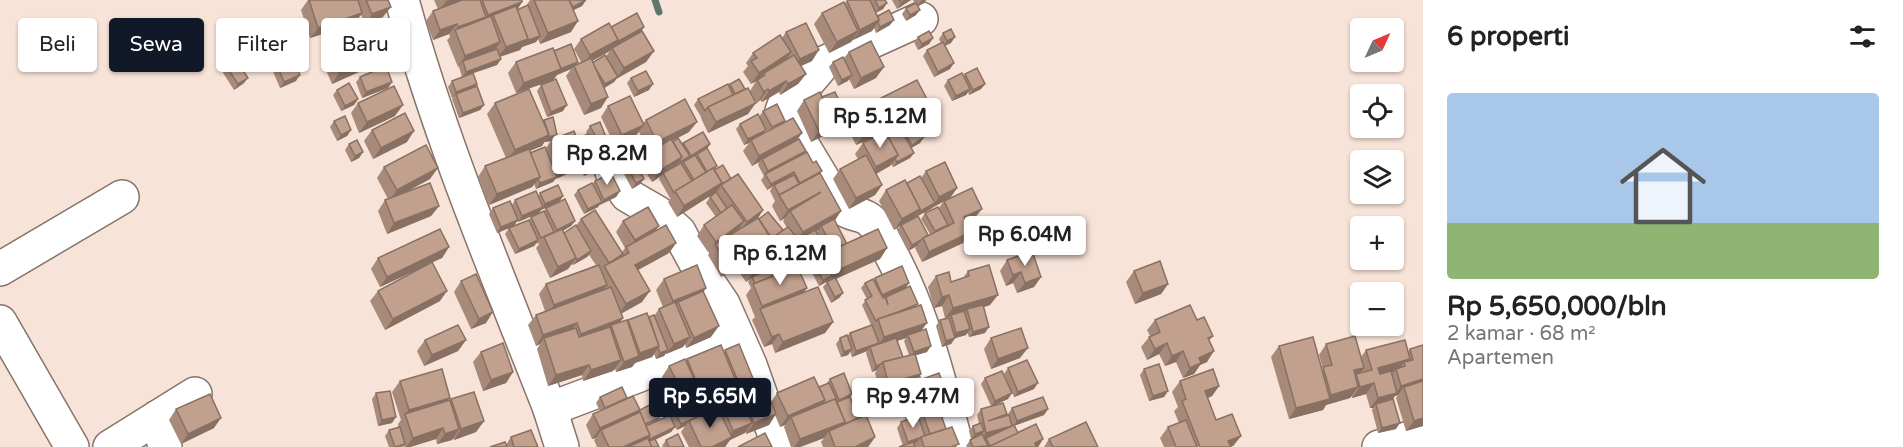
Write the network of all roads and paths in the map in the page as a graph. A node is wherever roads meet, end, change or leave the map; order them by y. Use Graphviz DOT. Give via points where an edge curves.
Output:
graph roads {
  1 [pos="402,0"];
  2 [pos="921,19"];
  3 [pos="612,172"];
  4 [pos="122,197"];
  5 [pos="0,269"];
  6 [pos="0,322"];
  7 [pos="738,340"];
  8 [pos="195,394"];
  9 [pos="550,409"];
  10 [pos="161,432"];
  11 [pos="1423,434"];
  12 [pos="72,447"];
  13 [pos="110,447"];
  14 [pos="562,447"];
  15 [pos="779,447"];
  16 [pos="957,447"];
  17 [pos="1379,447"];
  1 -- 9 [label="street" via="447,143"];
  2 -- 16 [label="street" via="824,63 785,103 782,111 839,206 847,213 870,220 903,275"];
  3 -- 7 [label="street" via="627,195 658,213 679,232 723,304"];
  4 -- 5 [label="street"];
  6 -- 12 [label="street"];
  7 -- 9 [label="street"];
  7 -- 15 [label="street"];
  8 -- 10 [label="street"];
  9 -- 14 [label="street"];
  10 -- 13 [label="street"];
  11 -- 17 [label="street"];
}
